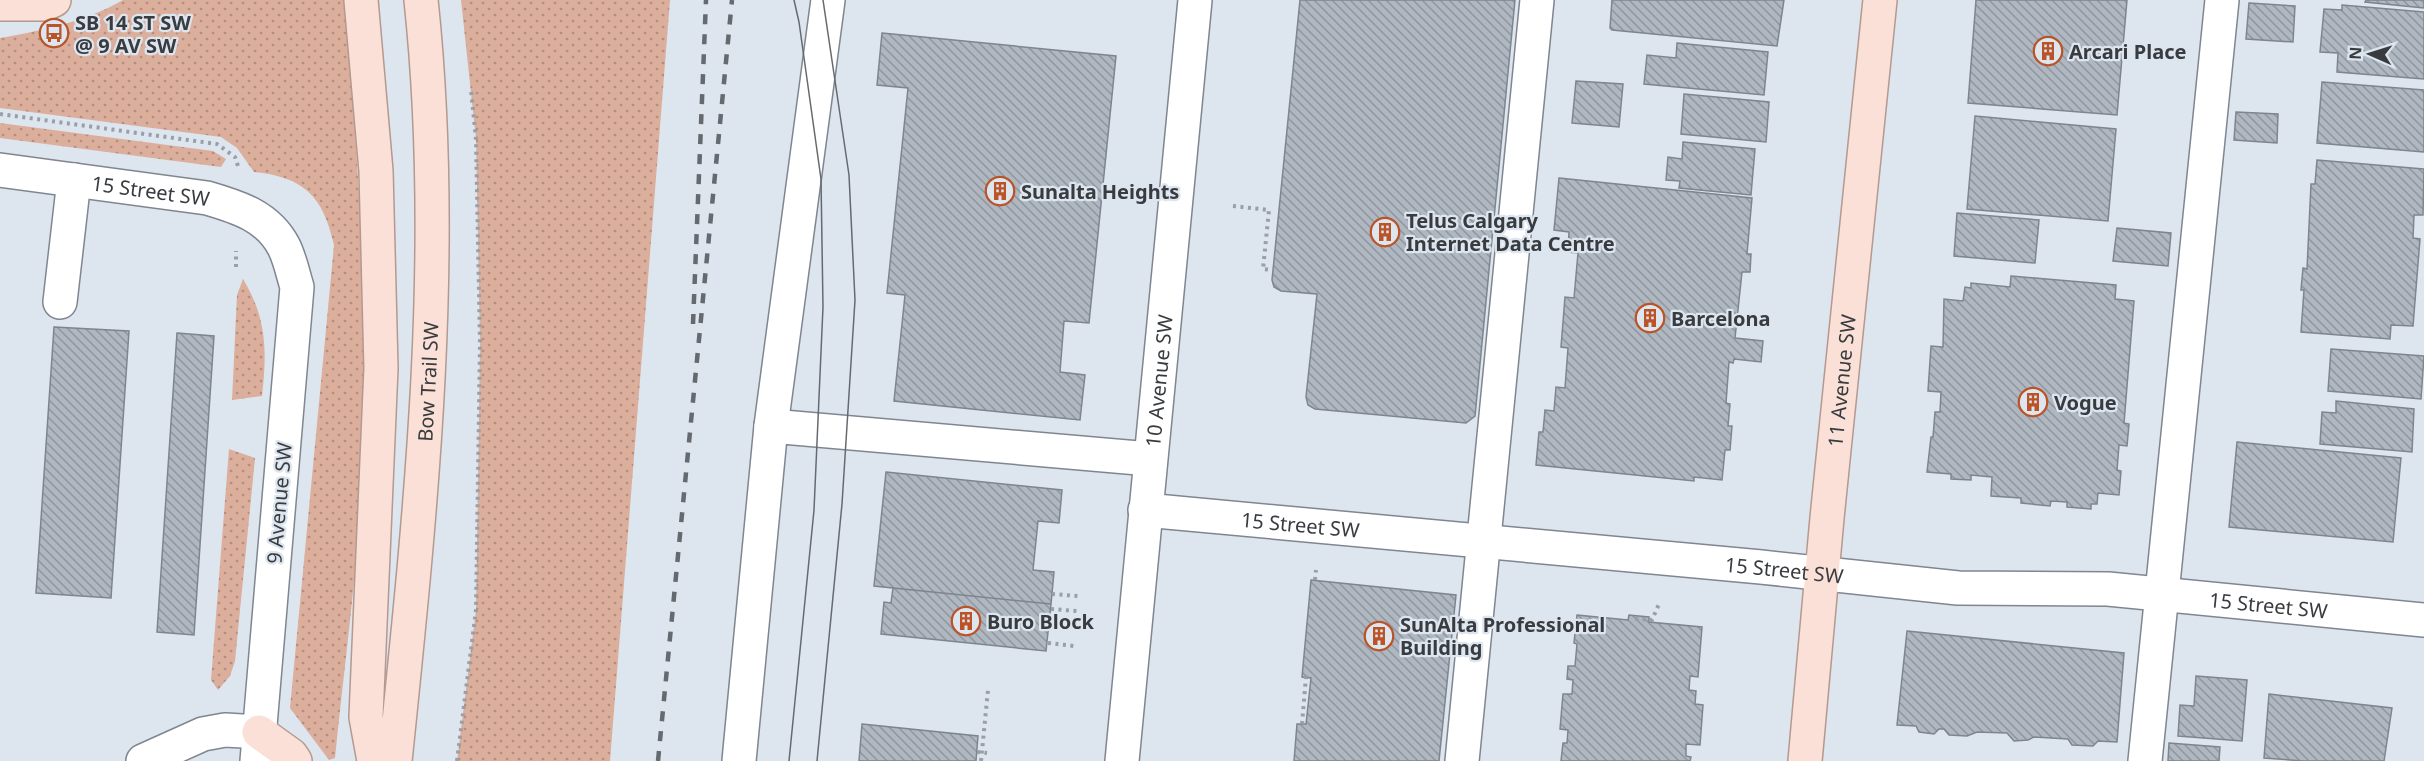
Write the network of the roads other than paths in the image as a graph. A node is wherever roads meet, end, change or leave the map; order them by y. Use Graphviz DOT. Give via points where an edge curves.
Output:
graph roads {
  1 [pos="54,0"];
  2 [pos="361,0"];
  3 [pos="422,0"];
  4 [pos="828,0"];
  5 [pos="1195,0"];
  6 [pos="1537,0"];
  7 [pos="1880,0"];
  8 [pos="2222,0"];
  9 [pos="0,4"];
  10 [pos="0,170"];
  11 [pos="74,180"];
  12 [pos="284,246"];
  13 [pos="60,302"];
  14 [pos="771,426"];
  15 [pos="1150,459"];
  16 [pos="1145,510"];
  17 [pos="1484,541"];
  18 [pos="1821,574"];
  19 [pos="2161,594"];
  20 [pos="2424,620"];
  21 [pos="258,746"];
  22 [pos="143,761"];
  23 [pos="295,761"];
  24 [pos="374,761"];
  25 [pos="395,761"];
  26 [pos="739,761"];
  27 [pos="1122,761"];
  28 [pos="1462,761"];
  29 [pos="1805,761"];
  30 [pos="2145,761"];
  1 -- 9 [label="main road" via="45,4"];
  2 -- 24 [label="main road" via="376,171 381,368 366,717"];
  3 -- 25 [label="main road, Bow Trail SW" via="429,69 433,194 428,374 416,551"];
  4 -- 14 [label="street"];
  5 -- 15 [label="street, 10 Avenue SW"];
  6 -- 17 [label="street"];
  7 -- 18 [label="main road, 11 Avenue SW"];
  8 -- 19 [label="street"];
  10 -- 11 [label="street, 15 Street SW"];
  11 -- 12 [label="street, 15 Street SW" via="207,198 238,207 263,219"];
  11 -- 13 [label="street"];
  12 -- 21 [label="street, 9 Avenue SW" via="297,287"];
  14 -- 15 [label="street"];
  14 -- 26 [label="street"];
  15 -- 16 [label="street, 10 Avenue SW"];
  16 -- 17 [label="street, 15 Street SW"];
  16 -- 27 [label="street, 10 Avenue SW"];
  17 -- 18 [label="street, 15 Street SW"];
  17 -- 28 [label="street"];
  18 -- 19 [label="street, 15 Street SW" via="1958,588 2108,589"];
  18 -- 29 [label="main road, 11 Avenue SW"];
  19 -- 20 [label="street, 15 Street SW"];
  19 -- 30 [label="street"];
  21 -- 22 [label="street" via="225,730 203,734"];
  21 -- 23 [label="main road"];
}
